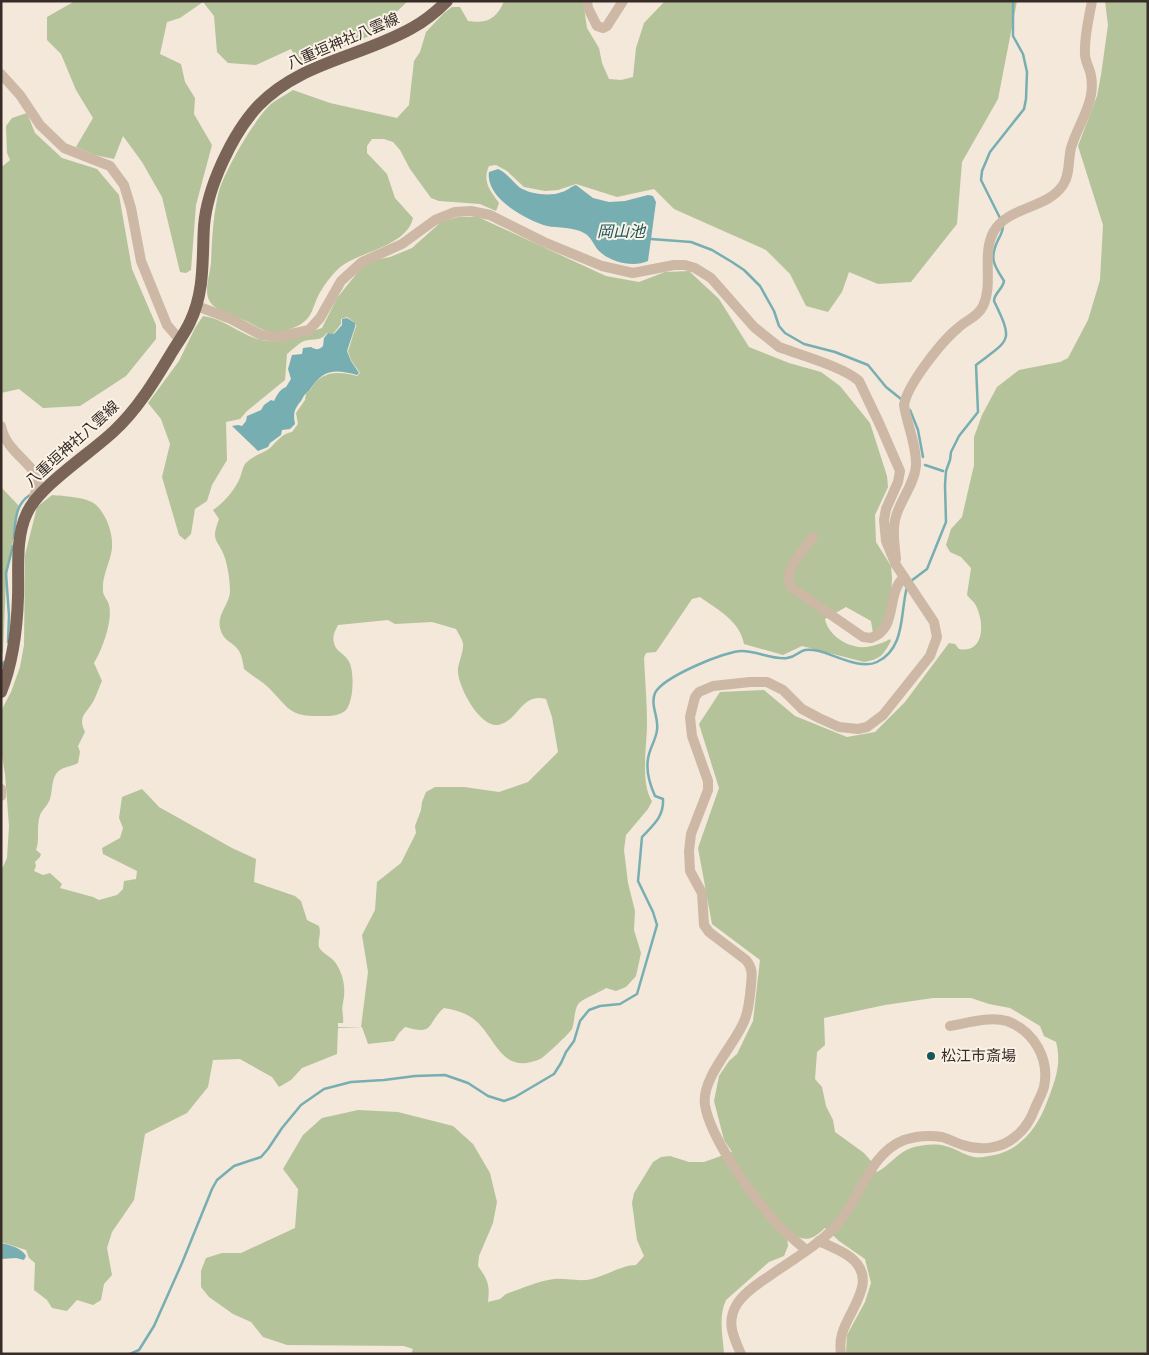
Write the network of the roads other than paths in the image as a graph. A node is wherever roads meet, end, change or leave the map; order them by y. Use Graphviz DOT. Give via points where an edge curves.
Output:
graph roads {
  1 [pos="447,1"];
  2 [pos="587,1"];
  3 [pos="623,1"];
  4 [pos="1092,1"];
  5 [pos="1,74"];
  6 [pos="197,306"];
  7 [pos="179,339"];
  8 [pos="1,426"];
  9 [pos="33,502"];
  10 [pos="813,537"];
  11 [pos="896,565"];
  12 [pos="907,581"];
  13 [pos="1,692"];
  14 [pos="1,789"];
  15 [pos="1,796"];
  16 [pos="950,1026"];
  17 [pos="819,1241"];
  18 [pos="806,1250"];
  19 [pos="741,1354"];
  20 [pos="841,1354"];
  1 -- 6 [label="main road, 八重垣神社八雲線" via="404,32 295,77 268,96 252,113 224,160 210,192"];
  2 -- 3 [label="street" via="597,26 603,28"];
  4 -- 11 [label="street" via="1085,45 1091,96 1071,148 1064,185 1052,196 1002,223 994,232 988,254 983,307 957,328 937,351 906,397 906,420 916,465 914,478 895,520"];
  5 -- 7 [label="street" via="40,125 64,148 110,166 124,184 141,261 167,325"];
  6 -- 7 [label="main road, 八重垣神社八雲線"];
  6 -- 11 [label="street" via="261,335 278,337 309,330 320,318 341,281 362,262 402,244 435,220 464,210 490,215 602,266 633,273 674,265 695,268 711,278 771,342 841,370 859,381 900,471 884,520 886,541"];
  7 -- 9 [label="main road, 八重垣神社八雲線" via="128,417"];
  8 -- 9 [label="street" via="7,443 37,476"];
  9 -- 13 [label="main road, 八重垣神社八雲線" via="26,514 20,538 14,648"];
  10 -- 12 [label="street" via="789,572 788,582 863,637 871,638 884,630 898,583"];
  11 -- 12 [label="street"];
  12 -- 18 [label="street" via="934,622 935,646 883,714 867,727 849,729 819,718 802,709 783,690 767,682 706,688 695,697 691,710 692,736 708,781 708,790 691,834 690,871 702,893 704,925 746,960 752,974 745,1019 711,1078 705,1105 736,1170 770,1217"];
  14 -- 15 [label="street"];
  16 -- 17 [label="street" via="1006,1021 1034,1039 1045,1065 1045,1078 1027,1124 1016,1137 989,1148 972,1148 935,1136 915,1137 898,1143 877,1162 841,1220"];
  17 -- 18 [label="street"];
  17 -- 20 [label="street" via="849,1256 862,1272 861,1293 842,1334"];
  18 -- 19 [label="street" via="758,1284 736,1305 730,1327"];
}
